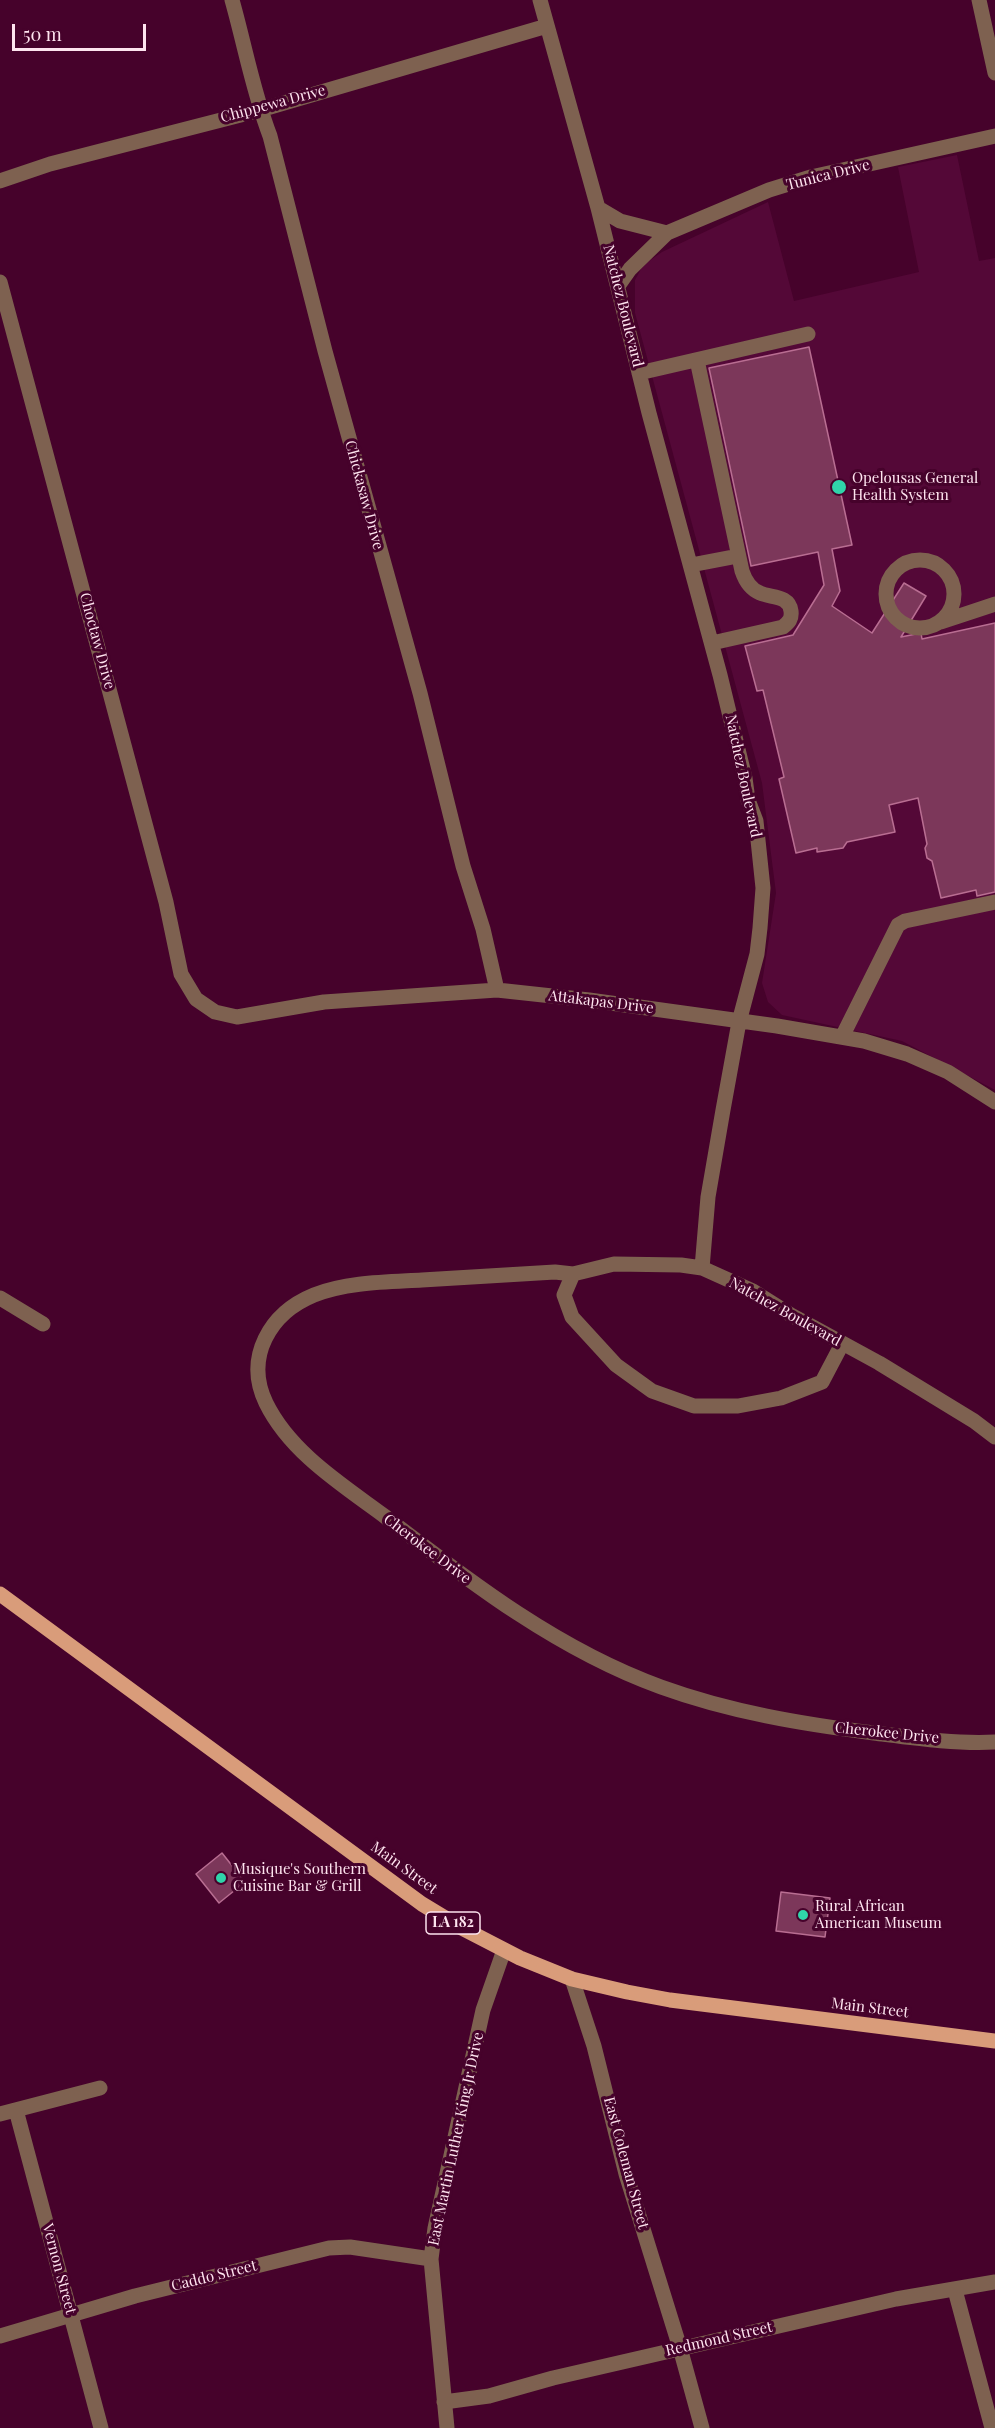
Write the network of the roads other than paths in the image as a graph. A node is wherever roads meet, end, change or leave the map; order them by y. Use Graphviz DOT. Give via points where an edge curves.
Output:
graph roads {
  1 [pos="232,0"];
  2 [pos="540,0"];
  3 [pos="979,0"];
  4 [pos="547,26"];
  5 [pos="995,74"];
  6 [pos="260,110"];
  7 [pos="995,136"];
  8 [pos="0,181"];
  9 [pos="598,208"];
  10 [pos="667,234"];
  11 [pos="0,282"];
  12 [pos="618,286"];
  13 [pos="808,334"];
  14 [pos="697,360"];
  15 [pos="639,373"];
  16 [pos="738,555"];
  17 [pos="691,565"];
  18 [pos="954,596"];
  19 [pos="991,605"];
  20 [pos="937,623"];
  21 [pos="712,643"];
  22 [pos="995,902"];
  23 [pos="497,990"];
  24 [pos="196,999"];
  25 [pos="739,1022"];
  26 [pos="842,1037"];
  27 [pos="995,1102"];
  28 [pos="702,1268"];
  29 [pos="573,1274"];
  30 [pos="0,1299"];
  31 [pos="43,1324"];
  32 [pos="842,1344"];
  33 [pos="995,1437"];
  34 [pos="0,1594"];
  35 [pos="995,1742"];
  36 [pos="504,1950"];
  37 [pos="572,1979"];
  38 [pos="995,2042"];
  39 [pos="100,2088"];
  40 [pos="16,2110"];
  41 [pos="0,2114"];
  42 [pos="431,2259"];
  43 [pos="995,2282"];
  44 [pos="955,2289"];
  45 [pos="72,2315"];
  46 [pos="0,2336"];
  47 [pos="680,2348"];
  48 [pos="444,2402"];
  49 [pos="993,2427"];
  50 [pos="101,2428"];
  51 [pos="447,2428"];
  52 [pos="702,2428"];
  1 -- 6 [label="street, Chickasaw Drive"];
  2 -- 4 [label="street, Natchez Boulevard"];
  3 -- 5 [label="street"];
  4 -- 6 [label="street, Chippewa Drive"];
  4 -- 9 [label="street, Natchez Boulevard"];
  6 -- 8 [label="street, Chippewa Drive"];
  6 -- 23 [label="street, Chickasaw Drive" via="276,157"];
  7 -- 10 [label="street, Tunica Drive" via="811,177"];
  9 -- 10 [label="street" via="620,221"];
  9 -- 12 [label="street, Natchez Boulevard"];
  10 -- 12 [label="street, Tunica Drive"];
  11 -- 24 [label="street, Choctaw Drive" via="166,902 181,974"];
  12 -- 15 [label="street, Natchez Boulevard"];
  13 -- 14 [label="street"];
  14 -- 15 [label="street"];
  14 -- 16 [label="street"];
  15 -- 17 [label="street, Natchez Boulevard"];
  16 -- 17 [label="street"];
  16 -- 21 [label="street" via="745,580 752,587 790,604 790,622 783,627"];
  17 -- 21 [label="street, Natchez Boulevard"];
  18 -- 19 [label="street" via="967,604"];
  18 -- 20 [label="street" via="952,607"];
  18 -- 20 [label="street" via="948,574 930,561 908,562 891,576 887,598 896,618 916,627"];
  19 -- 20 [label="street"];
  21 -- 25 [label="street, Natchez Boulevard" via="756,821 763,888 757,954"];
  22 -- 26 [label="street" via="898,925"];
  23 -- 24 [label="street, Attakapas Drive" via="324,1002 237,1017 215,1012"];
  23 -- 25 [label="street, Attakapas Drive"];
  25 -- 26 [label="street, Attakapas Drive"];
  25 -- 28 [label="street, Natchez Boulevard" via="708,1197"];
  26 -- 27 [label="street, Attakapas Drive" via="907,1054 948,1072"];
  28 -- 29 [label="street, Cherokee Drive" via="614,1264"];
  28 -- 32 [label="street, Natchez Boulevard" via="753,1291"];
  29 -- 32 [label="street" via="564,1296 572,1317 616,1365 652,1391 694,1406 760,1402 822,1382"];
  29 -- 35 [label="street, Cherokee Drive" via="378,1283 313,1296 277,1320 264,1337 259,1382 266,1403 291,1440 324,1470 456,1571 540,1626 618,1668 701,1700 787,1720 919,1738"];
  30 -- 31 [label="street"];
  32 -- 33 [label="street, Natchez Boulevard"];
  34 -- 36 [label="main road, Main Street / LA 182" via="422,1904"];
  36 -- 37 [label="main road, Main Street / LA 182"];
  36 -- 42 [label="street, East Martin Luther King Jr Drive" via="483,2010"];
  37 -- 38 [label="main road, Main Street / LA 182" via="670,2000"];
  37 -- 47 [label="street, East Coleman Street"];
  39 -- 40 [label="street"];
  40 -- 41 [label="street"];
  40 -- 45 [label="street, Vernon Street"];
  42 -- 45 [label="street, Caddo Street" via="350,2247 329,2248"];
  42 -- 48 [label="street, East Martin Luther King Jr Drive"];
  43 -- 44 [label="street, Redmond Street"];
  44 -- 47 [label="street, Redmond Street"];
  44 -- 49 [label="street"];
  45 -- 46 [label="street, Caddo Street"];
  45 -- 50 [label="street, Vernon Street"];
  47 -- 48 [label="street, Redmond Street" via="489,2396"];
  47 -- 52 [label="street, East Coleman Street"];
  48 -- 51 [label="street, East Martin Luther King Jr Drive"];
}
